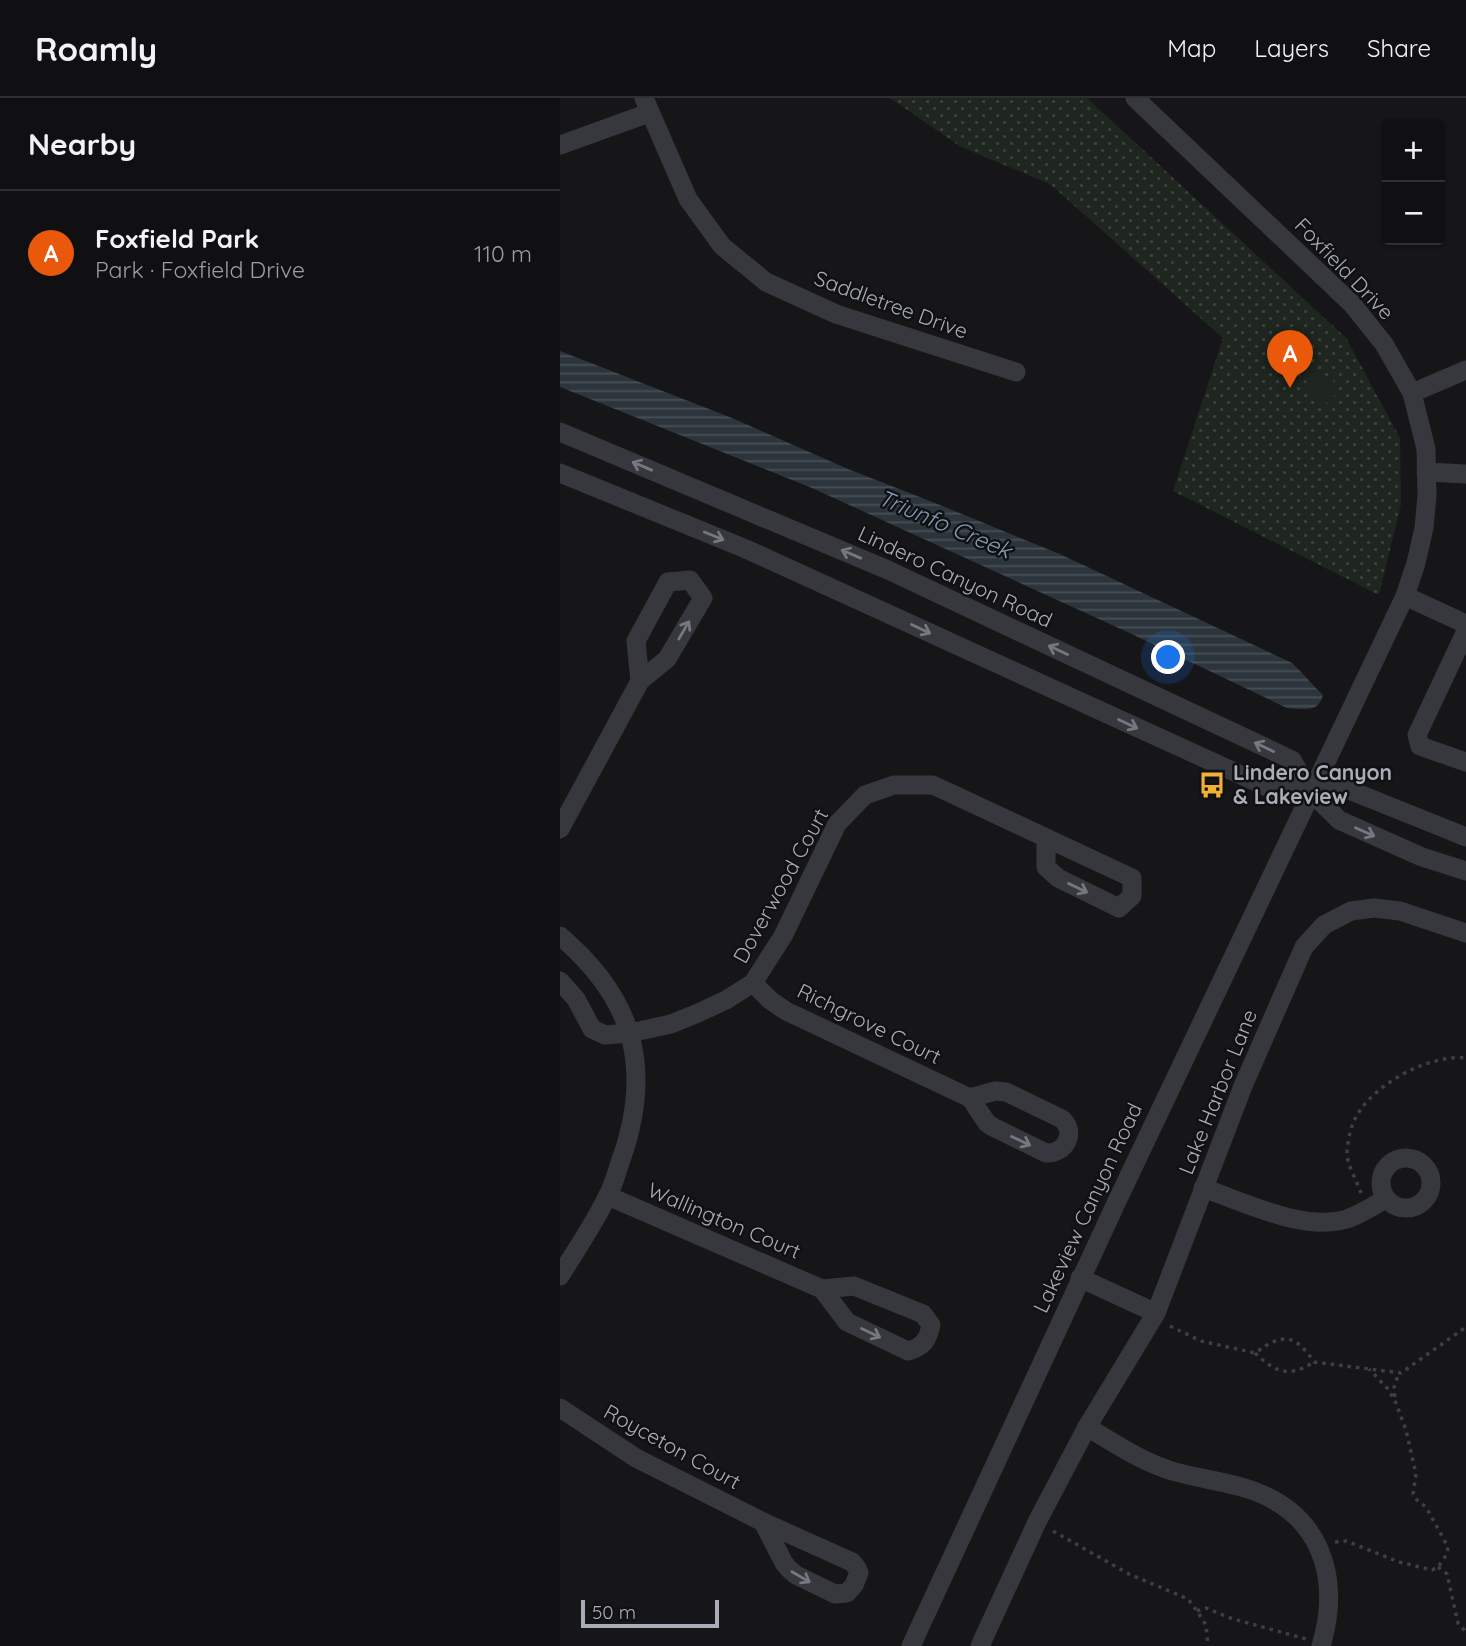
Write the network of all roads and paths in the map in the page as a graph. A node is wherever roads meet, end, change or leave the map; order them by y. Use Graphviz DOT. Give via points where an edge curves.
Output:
graph roads {
  1 [pos="1135,98"];
  2 [pos="647,106"];
  3 [pos="560,145"];
  4 [pos="1466,370"];
  5 [pos="1016,372"];
  6 [pos="1412,393"];
  7 [pos="560,432"];
  8 [pos="1426,472"];
  9 [pos="560,473"];
  10 [pos="1466,474"];
  11 [pos="1405,596"];
  12 [pos="1466,624"];
  13 [pos="1466,631"];
  14 [pos="640,681"];
  15 [pos="1466,762"];
  16 [pos="1311,792"];
  17 [pos="560,829"];
  18 [pos="1466,837"];
  19 [pos="1046,838"];
  20 [pos="1466,871"];
  21 [pos="1466,933"];
  22 [pos="560,936"];
  23 [pos="560,981"];
  24 [pos="753,983"];
  25 [pos="631,1033"];
  26 [pos="1466,1058"];
  27 [pos="970,1098"];
  28 [pos="1203,1188"];
  29 [pos="608,1196"];
  30 [pos="1386,1198"];
  31 [pos="1368,1210"];
  32 [pos="560,1276"];
  33 [pos="1080,1278"];
  34 [pos="822,1289"];
  35 [pos="1156,1313"];
  36 [pos="1466,1327"];
  37 [pos="1255,1353"];
  38 [pos="1314,1362"];
  39 [pos="1369,1369"];
  40 [pos="1401,1373"];
  41 [pos="1396,1403"];
  42 [pos="560,1408"];
  43 [pos="1087,1427"];
  44 [pos="763,1522"];
  45 [pos="1037,1522"];
  46 [pos="1320,1548"];
  47 [pos="1438,1567"];
  48 [pos="1198,1611"];
  49 [pos="1466,1632"];
  50 [pos="1321,1644"];
  51 [pos="911,1646"];
  52 [pos="980,1646"];
  53 [pos="1208,1646"];
  1 -- 6 [label="street, Foxfield Drive" via="1352,304 1384,344"];
  2 -- 3 [label="street"];
  2 -- 5 [label="street, Saddletree Drive" via="688,199 722,246 766,282 836,314"];
  4 -- 6 [label="street"];
  6 -- 8 [label="street, Foxfield Drive" via="1426,449"];
  16 -- 7 [label="street, Lindero Canyon Road, one-way" via="1292,760 888,570"];
  8 -- 10 [label="street"];
  8 -- 11 [label="street, Foxfield Drive" via="1424,527"];
  9 -- 16 [label="street, one-way" via="746,550 1274,790"];
  11 -- 12 [label="street"];
  11 -- 16 [label="street, Foxfield Drive"];
  13 -- 15 [label="street" via="1417,735 1420,746"];
  14 -- 14 [label="street, one-way" via="667,659 703,598 690,580 668,582 636,641"];
  14 -- 17 [label="street"];
  16 -- 18 [label="street" via="1349,790"];
  16 -- 20 [label="street, Lindero Canyon Road, one-way" via="1339,820"];
  16 -- 33 [label="street, Lakeview Canyon Road"];
  19 -- 19 [label="street, Doverwood Court, one-way" via="1046,867 1058,878 1119,908 1132,896 1132,878"];
  19 -- 24 [label="street, Doverwood Court" via="933,785 894,785 865,795 837,824 783,936"];
  21 -- 28 [label="street, Lake Harbor Lane" via="1400,911 1374,908 1350,911 1324,925 1304,947"];
  22 -- 25 [label="street" via="592,966"];
  23 -- 25 [label="street, Doverwood Court" via="592,1029 605,1035"];
  24 -- 25 [label="street, Doverwood Court" via="698,1013"];
  24 -- 27 [label="street, Richgrove Court" via="786,1011"];
  25 -- 29 [label="street" via="635,1108"];
  26 -- 31 [label="path" via="1443,1059 1409,1071 1368,1099 1357,1114 1347,1157"];
  27 -- 27 [label="street, Richgrove Court, one-way" via="987,1123 1046,1153 1063,1148 1069,1135 1062,1119 1006,1092"];
  28 -- 31 [label="street" via="1291,1219 1346,1219"];
  28 -- 35 [label="street, Lake Harbor Lane"];
  29 -- 32 [label="street"];
  29 -- 34 [label="street, Wallington Court"];
  30 -- 31 [label="street"];
  33 -- 35 [label="street"];
  33 -- 51 [label="street, Lakeview Canyon Road"];
  34 -- 34 [label="street, Wallington Court, one-way" via="847,1322 908,1352 919,1348 929,1335 932,1325 923,1314 853,1286"];
  35 -- 37 [label="path" via="1167,1325 1201,1341"];
  35 -- 43 [label="street, Lake Harbor Lane"];
  36 -- 40 [label="path"];
  37 -- 38 [label="path" via="1279,1371 1293,1372"];
  37 -- 38 [label="path" via="1282,1338 1296,1341"];
  38 -- 39 [label="path"];
  39 -- 40 [label="path"];
  39 -- 41 [label="path"];
  40 -- 41 [label="path" via="1393,1388"];
  41 -- 47 [label="path" via="1416,1474 1413,1494 1426,1507 1448,1548"];
  42 -- 44 [label="street, Royceton Court" via="636,1458"];
  43 -- 45 [label="street, Lake Harbor Lane"];
  43 -- 46 [label="street" via="1171,1471 1247,1489 1276,1501 1301,1522"];
  44 -- 44 [label="street, Royceton Court, one-way" via="784,1563 796,1575 835,1594 848,1593 854,1586 859,1573 852,1562"];
  45 -- 48 [label="path" via="1129,1574 1188,1599"];
  45 -- 52 [label="street, Lake Harbor Lane"];
  46 -- 47 [label="path" via="1346,1541 1399,1562 1432,1570"];
  46 -- 50 [label="street" via="1329,1581"];
  47 -- 49 [label="path" via="1447,1574 1458,1623"];
  48 -- 50 [label="path" via="1206,1608"];
  48 -- 53 [label="path" via="1206,1625"];
}
